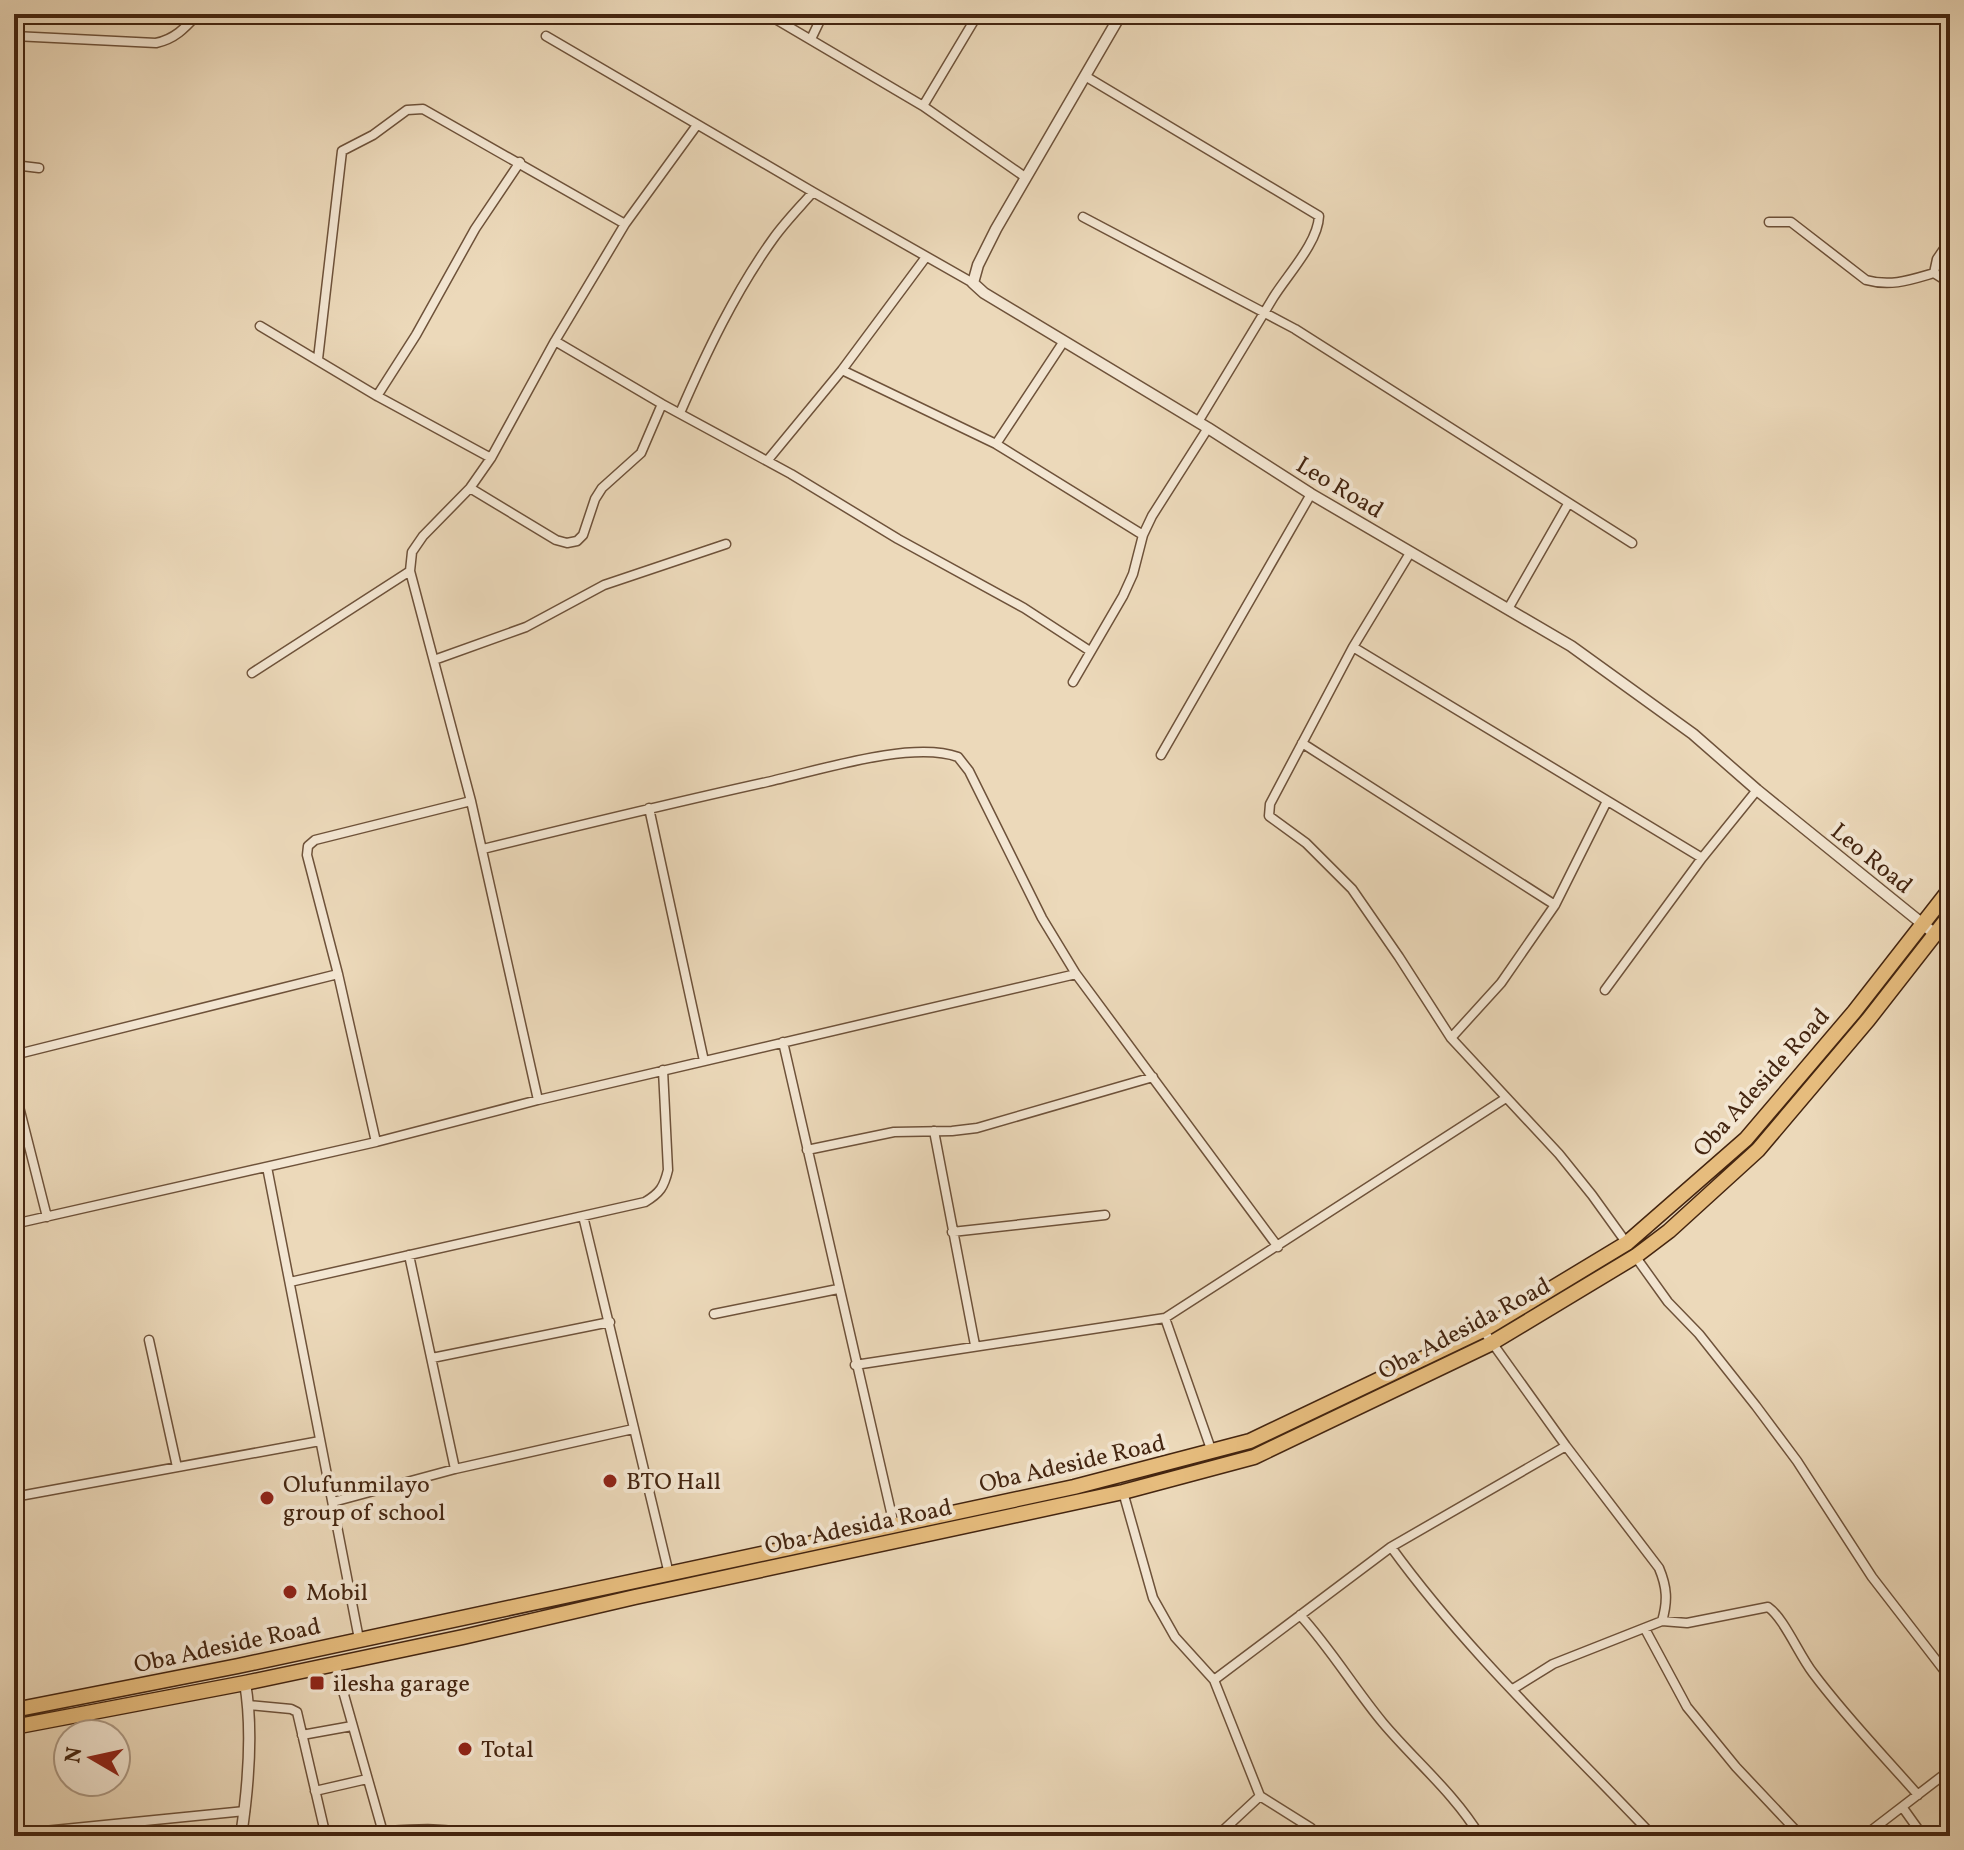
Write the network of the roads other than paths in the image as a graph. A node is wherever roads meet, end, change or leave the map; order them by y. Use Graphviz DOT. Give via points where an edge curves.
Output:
graph roads {
  1 [pos="198,14"];
  2 [pos="767,14"];
  3 [pos="823,14"];
  4 [pos="978,14"];
  5 [pos="1121,14"];
  6 [pos="14,36"];
  7 [pos="546,36"];
  8 [pos="811,39"];
  9 [pos="1085,76"];
  10 [pos="923,106"];
  11 [pos="697,125"];
  12 [pos="520,162"];
  13 [pos="14,165"];
  14 [pos="39,168"];
  15 [pos="1025,177"];
  16 [pos="813,192"];
  17 [pos="1083,217"];
  18 [pos="1769,222"];
  19 [pos="625,224"];
  20 [pos="1950,240"];
  21 [pos="926,257"];
  22 [pos="1934,273"];
  23 [pos="973,283"];
  24 [pos="1950,283"];
  25 [pos="1265,312"];
  26 [pos="260,326"];
  27 [pos="555,341"];
  28 [pos="1064,341"];
  29 [pos="318,359"];
  30 [pos="842,370"];
  31 [pos="377,396"];
  32 [pos="662,404"];
  33 [pos="680,413"];
  34 [pos="1203,425"];
  35 [pos="996,444"];
  36 [pos="491,458"];
  37 [pos="767,461"];
  38 [pos="470,488"];
  39 [pos="1311,494"];
  40 [pos="1568,504"];
  41 [pos="1143,535"];
  42 [pos="1632,543"];
  43 [pos="726,544"];
  44 [pos="1410,553"];
  45 [pos="410,571"];
  46 [pos="1508,609"];
  47 [pos="1353,647"];
  48 [pos="1090,651"];
  49 [pos="434,660"];
  50 [pos="252,673"];
  51 [pos="1073,682"];
  52 [pos="1302,743"];
  53 [pos="1161,755"];
  54 [pos="1757,790"];
  55 [pos="471,801"];
  56 [pos="1607,801"];
  57 [pos="649,808"];
  58 [pos="483,849"];
  59 [pos="1702,858"];
  60 [pos="1950,889"];
  61 [pos="1555,905"];
  62 [pos="1950,915"];
  63 [pos="1921,924"];
  64 [pos="1935,934"];
  65 [pos="338,974"];
  66 [pos="1076,974"];
  67 [pos="1605,990"];
  68 [pos="1451,1038"];
  69 [pos="783,1042"];
  70 [pos="14,1055"];
  71 [pos="704,1061"];
  72 [pos="663,1070"];
  73 [pos="1153,1077"];
  74 [pos="14,1087"];
  75 [pos="1506,1098"];
  76 [pos="538,1100"];
  77 [pos="934,1131"];
  78 [pos="376,1142"];
  79 [pos="807,1150"];
  80 [pos="267,1167"];
  81 [pos="1105,1215"];
  82 [pos="583,1216"];
  83 [pos="47,1217"];
  84 [pos="14,1224"];
  85 [pos="952,1232"];
  86 [pos="1627,1243"];
  87 [pos="1278,1247"];
  88 [pos="409,1255"];
  89 [pos="1636,1256"];
  90 [pos="290,1282"];
  91 [pos="838,1289"];
  92 [pos="714,1314"];
  93 [pos="1165,1318"];
  94 [pos="610,1322"];
  95 [pos="1487,1337"];
  96 [pos="149,1340"];
  97 [pos="975,1345"];
  98 [pos="432,1358"];
  99 [pos="855,1365"];
  100 [pos="633,1429"];
  101 [pos="320,1441"];
  102 [pos="1566,1446"];
  103 [pos="1212,1453"];
  104 [pos="177,1467"];
  105 [pos="455,1469"];
  106 [pos="1123,1492"];
  107 [pos="14,1497"];
  108 [pos="333,1502"];
  109 [pos="894,1525"];
  110 [pos="925,1526"];
  111 [pos="1391,1547"];
  112 [pos="669,1574"];
  113 [pos="631,1581"];
  114 [pos="635,1597"];
  115 [pos="1300,1615"];
  116 [pos="1662,1621"];
  117 [pos="1645,1629"];
  118 [pos="359,1639"];
  119 [pos="335,1663"];
  120 [pos="1950,1678"];
  121 [pos="1214,1680"];
  122 [pos="245,1683"];
  123 [pos="1513,1689"];
  124 [pos="248,1705"];
  125 [pos="14,1710"];
  126 [pos="352,1726"];
  127 [pos="14,1727"];
  128 [pos="302,1735"];
  129 [pos="1950,1770"];
  130 [pos="367,1779"];
  131 [pos="315,1791"];
  132 [pos="1918,1795"];
  133 [pos="1260,1796"];
  134 [pos="1903,1808"];
  135 [pos="245,1811"];
  136 [pos="382,1829"];
  137 [pos="14,1834"];
  138 [pos="241,1836"];
  139 [pos="331,1836"];
  140 [pos="357,1836"];
  141 [pos="478,1836"];
  142 [pos="1217,1836"];
  143 [pos="1315,1836"];
  144 [pos="1480,1836"];
  145 [pos="1653,1836"];
  146 [pos="1801,1836"];
  147 [pos="1864,1836"];
  148 [pos="1923,1836"];
  1 -- 6 [label="street" via="180,33 156,43"];
  2 -- 8 [label="street"];
  3 -- 8 [label="street"];
  4 -- 10 [label="street"];
  5 -- 9 [label="street"];
  7 -- 11 [label="street"];
  8 -- 10 [label="street"];
  9 -- 15 [label="street"];
  9 -- 25 [label="street" via="1319,216 1317,229"];
  10 -- 15 [label="street"];
  11 -- 16 [label="street"];
  11 -- 19 [label="street"];
  12 -- 19 [label="street"];
  12 -- 29 [label="street" via="423,109 412,108 342,151"];
  12 -- 31 [label="street"];
  13 -- 14 [label="street"];
  15 -- 23 [label="street"];
  16 -- 21 [label="street"];
  16 -- 33 [label="street" via="755,266"];
  17 -- 25 [label="street"];
  18 -- 22 [label="street" via="1791,222 1866,280 1901,283"];
  19 -- 27 [label="street"];
  20 -- 22 [label="street"];
  21 -- 23 [label="street"];
  21 -- 30 [label="street"];
  22 -- 24 [label="street"];
  23 -- 28 [label="street, Leo Road"];
  25 -- 34 [label="street"];
  25 -- 40 [label="street"];
  26 -- 29 [label="street"];
  27 -- 32 [label="street"];
  27 -- 36 [label="street"];
  28 -- 34 [label="street, Leo Road"];
  28 -- 35 [label="street"];
  29 -- 31 [label="street"];
  30 -- 35 [label="street"];
  30 -- 37 [label="street"];
  31 -- 36 [label="street"];
  32 -- 33 [label="street"];
  32 -- 38 [label="street" via="641,453 602,488 577,541 556,540"];
  33 -- 37 [label="street"];
  34 -- 39 [label="street, Leo Road"];
  34 -- 41 [label="street"];
  35 -- 41 [label="street"];
  36 -- 38 [label="street"];
  37 -- 48 [label="street"];
  38 -- 45 [label="street" via="423,536 412,552"];
  39 -- 44 [label="street, Leo Road"];
  39 -- 53 [label="street"];
  40 -- 42 [label="street"];
  40 -- 46 [label="street"];
  41 -- 48 [label="street" via="1133,574"];
  43 -- 49 [label="street" via="604,585 526,627"];
  44 -- 46 [label="street, Leo Road"];
  44 -- 47 [label="street"];
  45 -- 49 [label="street"];
  45 -- 50 [label="street"];
  46 -- 54 [label="street, Leo Road" via="1637,691"];
  47 -- 52 [label="street"];
  47 -- 56 [label="street"];
  48 -- 51 [label="street"];
  49 -- 55 [label="street"];
  52 -- 61 [label="street"];
  52 -- 68 [label="street" via="1270,804 1269,816 1352,889"];
  54 -- 59 [label="street"];
  54 -- 63 [label="street, Leo Road"];
  55 -- 58 [label="street"];
  55 -- 65 [label="street" via="308,846"];
  56 -- 59 [label="street"];
  56 -- 61 [label="street"];
  57 -- 58 [label="street"];
  57 -- 66 [label="street" via="881,756 934,752 958,757"];
  57 -- 71 [label="street"];
  58 -- 76 [label="street"];
  59 -- 67 [label="street"];
  60 -- 63 [label="main road, Oba Adeside Road"];
  61 -- 68 [label="street" via="1501,983"];
  62 -- 64 [label="main road, Oba Adesida Road"];
  63 -- 64 [label="street, Leo Road"];
  63 -- 86 [label="main road, Oba Adeside Road" via="1746,1139"];
  64 -- 89 [label="main road, Oba Adesida Road" via="1758,1150"];
  65 -- 70 [label="street"];
  65 -- 78 [label="street"];
  66 -- 69 [label="street"];
  66 -- 73 [label="street"];
  68 -- 75 [label="street"];
  69 -- 71 [label="street"];
  69 -- 79 [label="street"];
  71 -- 72 [label="street"];
  72 -- 76 [label="street"];
  72 -- 82 [label="street" via="668,1170 664,1186 645,1202"];
  73 -- 77 [label="street" via="977,1128"];
  73 -- 87 [label="street"];
  74 -- 83 [label="street"];
  75 -- 86 [label="street" via="1567,1164"];
  75 -- 87 [label="street"];
  76 -- 78 [label="street"];
  77 -- 79 [label="street" via="894,1132"];
  77 -- 85 [label="street"];
  78 -- 80 [label="street"];
  79 -- 91 [label="street"];
  80 -- 83 [label="street"];
  80 -- 90 [label="street"];
  81 -- 85 [label="street"];
  82 -- 88 [label="street"];
  82 -- 94 [label="street"];
  83 -- 84 [label="street"];
  85 -- 97 [label="street"];
  86 -- 89 [label="street"];
  86 -- 95 [label="main road, Oba Adeside Road"];
  87 -- 93 [label="street"];
  88 -- 90 [label="street"];
  88 -- 98 [label="street"];
  89 -- 95 [label="main road, Oba Adesida Road"];
  89 -- 120 [label="street" via="1797,1461 1872,1577"];
  90 -- 101 [label="street"];
  91 -- 92 [label="street"];
  91 -- 99 [label="street"];
  93 -- 97 [label="street"];
  93 -- 103 [label="street"];
  94 -- 98 [label="street"];
  94 -- 100 [label="street"];
  95 -- 102 [label="street"];
  95 -- 103 [label="main road, Oba Adeside Road" via="1280,1429"];
  95 -- 106 [label="main road, Oba Adesida Road" via="1254,1457"];
  96 -- 104 [label="street"];
  97 -- 99 [label="street"];
  98 -- 105 [label="street"];
  99 -- 109 [label="street"];
  100 -- 105 [label="street"];
  100 -- 112 [label="street"];
  101 -- 104 [label="street"];
  101 -- 108 [label="street"];
  102 -- 111 [label="street"];
  102 -- 116 [label="street" via="1659,1568 1667,1595"];
  103 -- 110 [label="main road, Oba Adeside Road"];
  104 -- 107 [label="street"];
  105 -- 108 [label="street"];
  106 -- 110 [label="main road, Oba Adesida Road"];
  106 -- 121 [label="street" via="1153,1598 1175,1637"];
  108 -- 118 [label="street"];
  109 -- 110 [label="main road, Oba Adeside Road"];
  109 -- 112 [label="main road, Oba Adeside Road"];
  110 -- 114 [label="main road, Oba Adesida Road"];
  111 -- 115 [label="street"];
  111 -- 123 [label="street" via="1453,1626"];
  112 -- 113 [label="main road, Oba Adeside Road"];
  113 -- 114 [label="main road"];
  113 -- 118 [label="main road, Oba Adeside Road"];
  114 -- 119 [label="main road, Oba Adesida Road"];
  115 -- 121 [label="street"];
  115 -- 144 [label="street"];
  116 -- 117 [label="street"];
  116 -- 132 [label="street" via="1687,1623 1768,1607 1777,1613 1827,1692"];
  117 -- 123 [label="street" via="1553,1664"];
  117 -- 146 [label="street" via="1687,1707"];
  118 -- 125 [label="main road, Oba Adeside Road"];
  119 -- 122 [label="main road, Oba Adesida Road"];
  119 -- 126 [label="street"];
  121 -- 133 [label="street"];
  122 -- 124 [label="street"];
  122 -- 127 [label="main road, Oba Adesida Road"];
  123 -- 145 [label="street"];
  124 -- 128 [label="street" via="295,1709"];
  124 -- 135 [label="street"];
  126 -- 128 [label="street"];
  126 -- 130 [label="street"];
  128 -- 131 [label="street"];
  129 -- 132 [label="street"];
  130 -- 131 [label="street"];
  130 -- 136 [label="street"];
  131 -- 139 [label="street"];
  132 -- 134 [label="street"];
  133 -- 142 [label="street"];
  133 -- 143 [label="street" via="1311,1828"];
  134 -- 147 [label="street"];
  134 -- 148 [label="street"];
  135 -- 137 [label="street"];
  135 -- 138 [label="street"];
  136 -- 140 [label="street"];
  136 -- 141 [label="street" via="427,1828"];
}
